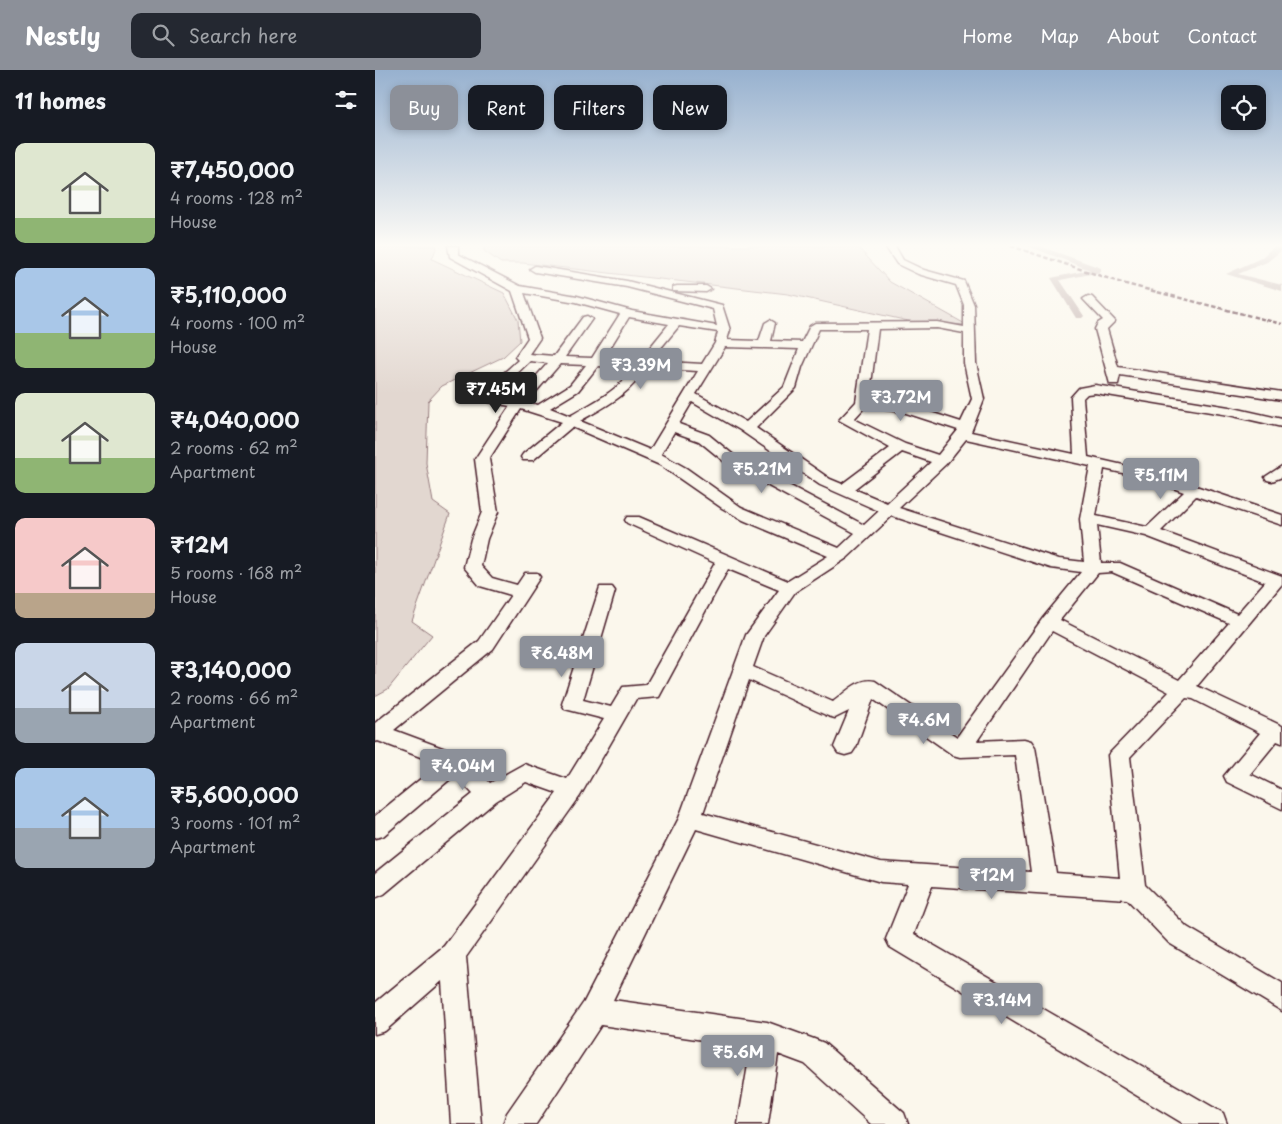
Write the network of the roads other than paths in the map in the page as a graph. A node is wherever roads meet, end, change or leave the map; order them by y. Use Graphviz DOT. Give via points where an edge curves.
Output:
graph roads {
  1 [pos="519,295"];
  2 [pos="552,295"];
  3 [pos="676,295"];
  4 [pos="965,295"];
  5 [pos="1088,299"];
  6 [pos="626,313"];
  7 [pos="587,319"];
  8 [pos="676,322"];
  9 [pos="769,323"];
  10 [pos="873,326"];
  11 [pos="970,331"];
  12 [pos="722,336"];
  13 [pos="764,344"];
  14 [pos="806,346"];
  15 [pos="527,358"];
  16 [pos="557,360"];
  17 [pos="596,361"];
  18 [pos="643,363"];
  19 [pos="706,368"];
  20 [pos="1113,370"];
  21 [pos="1113,391"];
  22 [pos="690,396"];
  23 [pos="1282,396"];
  24 [pos="862,403"];
  25 [pos="519,404"];
  26 [pos="542,408"];
  27 [pos="572,420"];
  28 [pos="1282,423"];
  29 [pos="672,426"];
  30 [pos="748,428"];
  31 [pos="964,431"];
  32 [pos="900,447"];
  33 [pos="653,456"];
  34 [pos="528,457"];
  35 [pos="1081,459"];
  36 [pos="941,461"];
  37 [pos="1098,463"];
  38 [pos="844,490"];
  39 [pos="1194,490"];
  40 [pos="889,510"];
  41 [pos="1088,519"];
  42 [pos="633,520"];
  43 [pos="1282,520"];
  44 [pos="866,532"];
  45 [pos="1150,532"];
  46 [pos="841,555"];
  47 [pos="724,561"];
  48 [pos="1093,568"];
  49 [pos="1279,581"];
  50 [pos="789,588"];
  51 [pos="606,591"];
  52 [pos="1239,621"];
  53 [pos="1049,622"];
  54 [pos="744,670"];
  55 [pos="868,686"];
  56 [pos="1182,690"];
  57 [pos="616,715"];
  58 [pos="376,733"];
  59 [pos="1277,733"];
  60 [pos="845,747"];
  61 [pos="961,749"];
  62 [pos="457,762"];
  63 [pos="571,790"];
  64 [pos="488,795"];
  65 [pos="1282,800"];
  66 [pos="690,818"];
  67 [pos="375,830"];
  68 [pos="924,875"];
  69 [pos="1045,884"];
  70 [pos="375,887"];
  71 [pos="1133,889"];
  72 [pos="453,954"];
  73 [pos="1282,998"];
  74 [pos="594,1011"];
  75 [pos="375,1021"];
  76 [pos="767,1036"];
  77 [pos="465,1124"];
  78 [pos="519,1124"];
  79 [pos="753,1124"];
  80 [pos="893,1124"];
  81 [pos="1212,1124"];
  1 -- 15 [label="street" via="534,338 521,357"];
  2 -- 6 [label="street"];
  3 -- 12 [label="street" via="718,307"];
  4 -- 11 [label="street" via="969,305"];
  5 -- 20 [label="street" via="1109,318 1110,321 1101,329"];
  6 -- 8 [label="street"];
  6 -- 17 [label="street"];
  7 -- 16 [label="street"];
  8 -- 12 [label="street"];
  8 -- 18 [label="street"];
  9 -- 13 [label="street"];
  10 -- 11 [label="street" via="937,325"];
  10 -- 14 [label="street" via="815,326"];
  10 -- 24 [label="street"];
  11 -- 31 [label="street" via="970,362 979,399"];
  12 -- 13 [label="street"];
  12 -- 19 [label="street"];
  13 -- 14 [label="street"];
  14 -- 30 [label="street" via="791,388"];
  15 -- 16 [label="street"];
  15 -- 25 [label="street" via="487,394 494,399"];
  16 -- 17 [label="street"];
  16 -- 25 [label="street"];
  17 -- 18 [label="street"];
  17 -- 26 [label="street" via="574,388"];
  18 -- 19 [label="street"];
  18 -- 27 [label="street" via="630,383"];
  19 -- 22 [label="street"];
  20 -- 21 [label="street"];
  20 -- 23 [label="street"];
  21 -- 28 [label="street"];
  21 -- 35 [label="street" via="1083,391 1077,397"];
  22 -- 29 [label="street"];
  22 -- 30 [label="street"];
  24 -- 31 [label="street" via="905,408"];
  24 -- 32 [label="street" via="846,420"];
  25 -- 26 [label="street"];
  25 -- 58 [label="street" via="482,459 491,512 479,539 472,567 486,582 531,577 486,645"];
  26 -- 27 [label="street"];
  27 -- 33 [label="street"];
  27 -- 34 [label="street"];
  29 -- 33 [label="street"];
  29 -- 44 [label="street" via="704,438 731,460"];
  30 -- 38 [label="street" via="825,482"];
  31 -- 35 [label="street"];
  31 -- 36 [label="street"];
  32 -- 36 [label="street"];
  32 -- 38 [label="street"];
  33 -- 46 [label="street" via="673,466 734,509"];
  35 -- 37 [label="street"];
  36 -- 40 [label="street"];
  37 -- 39 [label="street"];
  37 -- 41 [label="street"];
  38 -- 40 [label="street"];
  39 -- 43 [label="street"];
  39 -- 45 [label="street"];
  40 -- 44 [label="street"];
  40 -- 48 [label="street" via="1057,564"];
  41 -- 45 [label="street"];
  41 -- 48 [label="street"];
  42 -- 47 [label="street"];
  44 -- 46 [label="street"];
  45 -- 49 [label="street"];
  46 -- 50 [label="street"];
  47 -- 50 [label="street"];
  47 -- 57 [label="street" via="652,692 630,692"];
  48 -- 52 [label="street" via="1114,567"];
  48 -- 53 [label="street"];
  49 -- 52 [label="street"];
  50 -- 54 [label="street" via="755,635"];
  51 -- 57 [label="street" via="572,704"];
  52 -- 56 [label="street"];
  53 -- 56 [label="street"];
  53 -- 61 [label="street"];
  54 -- 55 [label="street" via="835,711"];
  54 -- 66 [label="street"];
  55 -- 60 [label="street"];
  55 -- 61 [label="street"];
  56 -- 59 [label="street" via="1198,693"];
  56 -- 71 [label="street" via="1119,755"];
  57 -- 63 [label="street"];
  58 -- 62 [label="street"];
  59 -- 65 [label="street" via="1235,776"];
  61 -- 69 [label="street" via="1023,747"];
  62 -- 64 [label="street"];
  62 -- 67 [label="street"];
  63 -- 64 [label="street" via="524,772"];
  63 -- 72 [label="street"];
  64 -- 70 [label="street"];
  66 -- 68 [label="street" via="881,872"];
  66 -- 74 [label="street"];
  68 -- 69 [label="street"];
  68 -- 81 [label="street" via="899,939"];
  69 -- 71 [label="street"];
  71 -- 73 [label="street" via="1178,935"];
  72 -- 75 [label="street"];
  72 -- 77 [label="street"];
  74 -- 76 [label="street"];
  74 -- 78 [label="street"];
  76 -- 79 [label="street"];
  76 -- 80 [label="street" via="813,1053"];
}
